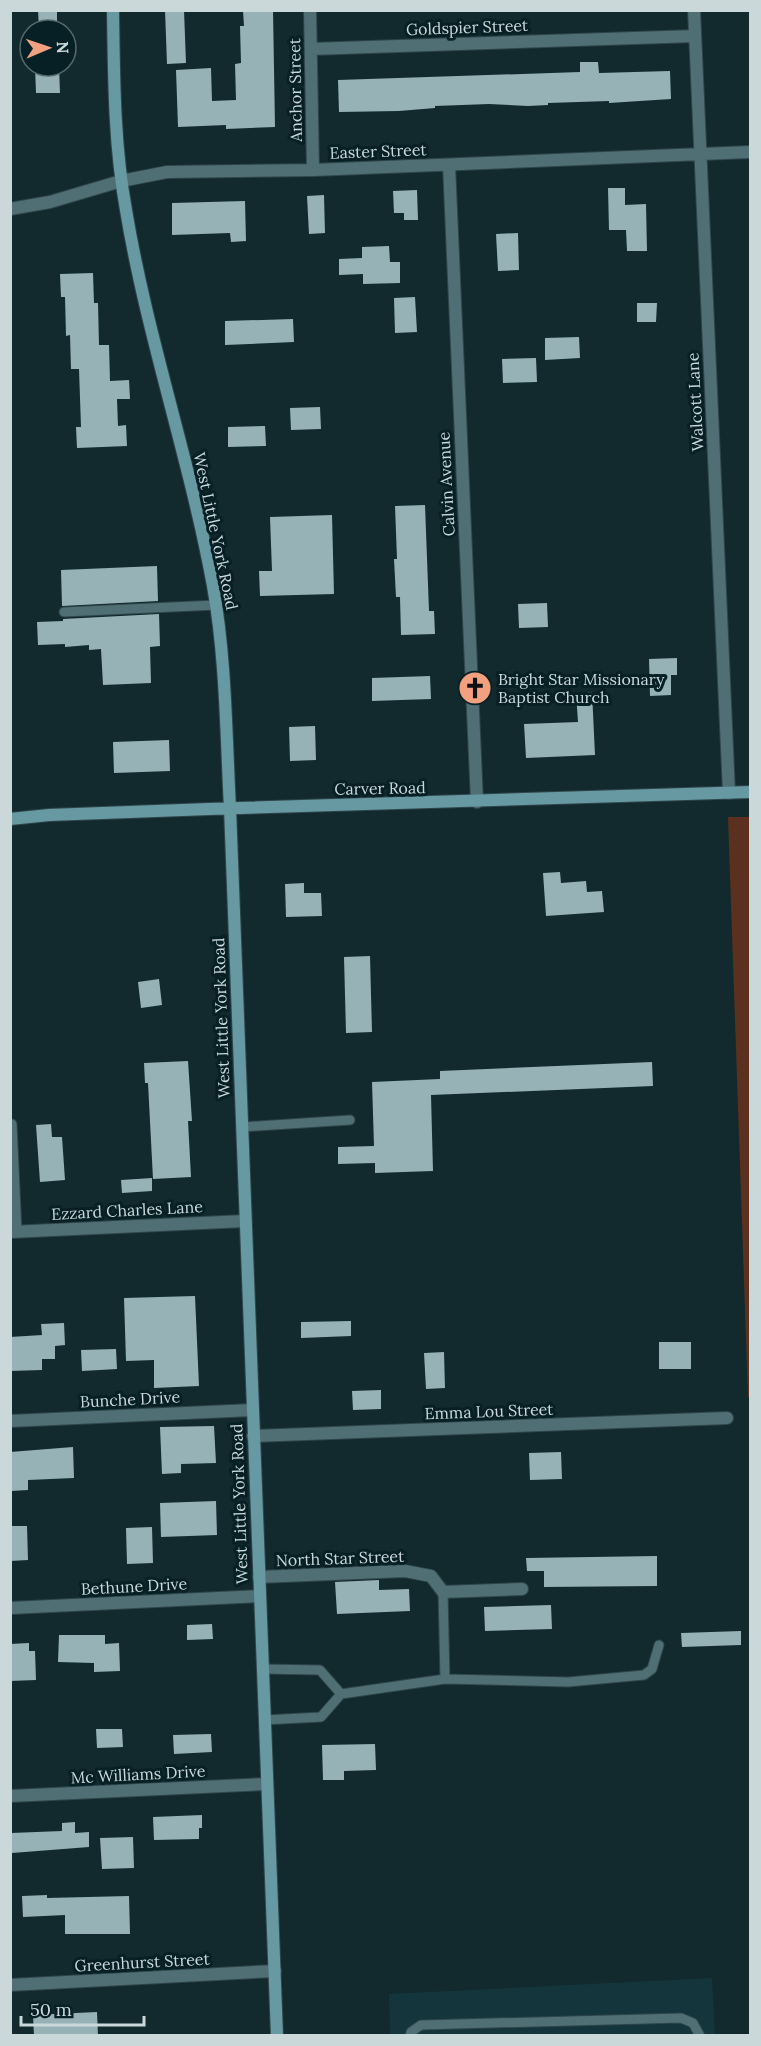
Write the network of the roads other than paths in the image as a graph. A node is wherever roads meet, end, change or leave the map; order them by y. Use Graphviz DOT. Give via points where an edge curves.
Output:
graph roads {
  1 [pos="113,10"];
  2 [pos="310,10"];
  3 [pos="694,10"];
  4 [pos="695,36"];
  5 [pos="311,49"];
  6 [pos="750,152"];
  7 [pos="700,153"];
  8 [pos="449,165"];
  9 [pos="313,170"];
  10 [pos="121,181"];
  11 [pos="10,209"];
  12 [pos="216,605"];
  13 [pos="64,612"];
  14 [pos="750,792"];
  15 [pos="729,793"];
  16 [pos="477,802"];
  17 [pos="230,808"];
  18 [pos="10,819"];
  19 [pos="350,1120"];
  20 [pos="12,1124"];
  21 [pos="242,1127"];
  22 [pos="245,1221"];
  23 [pos="14,1232"];
  24 [pos="252,1410"];
  25 [pos="727,1418"];
  26 [pos="10,1422"];
  27 [pos="253,1436"];
  28 [pos="259,1577"];
  29 [pos="522,1589"];
  30 [pos="443,1592"];
  31 [pos="259,1596"];
  32 [pos="10,1608"];
  33 [pos="659,1645"];
  34 [pos="262,1670"];
  35 [pos="445,1679"];
  36 [pos="341,1694"];
  37 [pos="264,1720"];
  38 [pos="267,1784"];
  39 [pos="10,1796"];
  40 [pos="275,1971"];
  41 [pos="10,1985"];
  42 [pos="277,2036"];
  43 [pos="410,2036"];
  44 [pos="699,2036"];
  1 -- 10 [label="street, West Little York Road"];
  2 -- 5 [label="street, Anchor Street"];
  3 -- 4 [label="street, Walcott Lane"];
  4 -- 5 [label="street, Goldspier Street"];
  4 -- 7 [label="street, Walcott Lane"];
  5 -- 9 [label="street, Anchor Street"];
  6 -- 7 [label="street, Easter Street"];
  7 -- 8 [label="street, Easter Street"];
  7 -- 15 [label="street, Walcott Lane"];
  8 -- 9 [label="street, Easter Street"];
  8 -- 16 [label="street, Calvin Avenue"];
  9 -- 10 [label="street, Easter Street" via="167,172"];
  10 -- 11 [label="street, Easter Street"];
  10 -- 12 [label="street, West Little York Road"];
  12 -- 13 [label="lane"];
  12 -- 17 [label="street, West Little York Road"];
  14 -- 15 [label="street, Carver Road"];
  15 -- 16 [label="street, Carver Road"];
  16 -- 17 [label="street, Carver Road"];
  17 -- 18 [label="street, Carver Road"];
  17 -- 21 [label="street, West Little York Road"];
  19 -- 21 [label="lane"];
  20 -- 23 [label="lane"];
  21 -- 22 [label="street, West Little York Road"];
  22 -- 23 [label="street, Ezzard Charles Lane"];
  22 -- 24 [label="street, West Little York Road"];
  24 -- 26 [label="street, Bunche Drive"];
  24 -- 27 [label="street, West Little York Road"];
  25 -- 27 [label="street, Emma Lou Street"];
  27 -- 28 [label="street, West Little York Road"];
  28 -- 30 [label="street, North Star Street" via="405,1571 431,1575"];
  28 -- 31 [label="street, West Little York Road"];
  29 -- 30 [label="street"];
  30 -- 35 [label="lane"];
  31 -- 32 [label="street, Bethune Drive"];
  31 -- 34 [label="street, West Little York Road"];
  33 -- 35 [label="lane" via="652,1669 644,1675 568,1682"];
  34 -- 36 [label="lane" via="320,1670"];
  34 -- 37 [label="street, West Little York Road"];
  35 -- 36 [label="lane"];
  36 -- 37 [label="lane" via="321,1717"];
  37 -- 38 [label="street, West Little York Road"];
  38 -- 39 [label="street, Mc Williams Drive"];
  38 -- 40 [label="street, West Little York Road"];
  40 -- 41 [label="street, Greenhurst Street"];
  40 -- 42 [label="street, West Little York Road"];
  43 -- 44 [label="lane" via="421,2025 681,2018 693,2023"];
}
